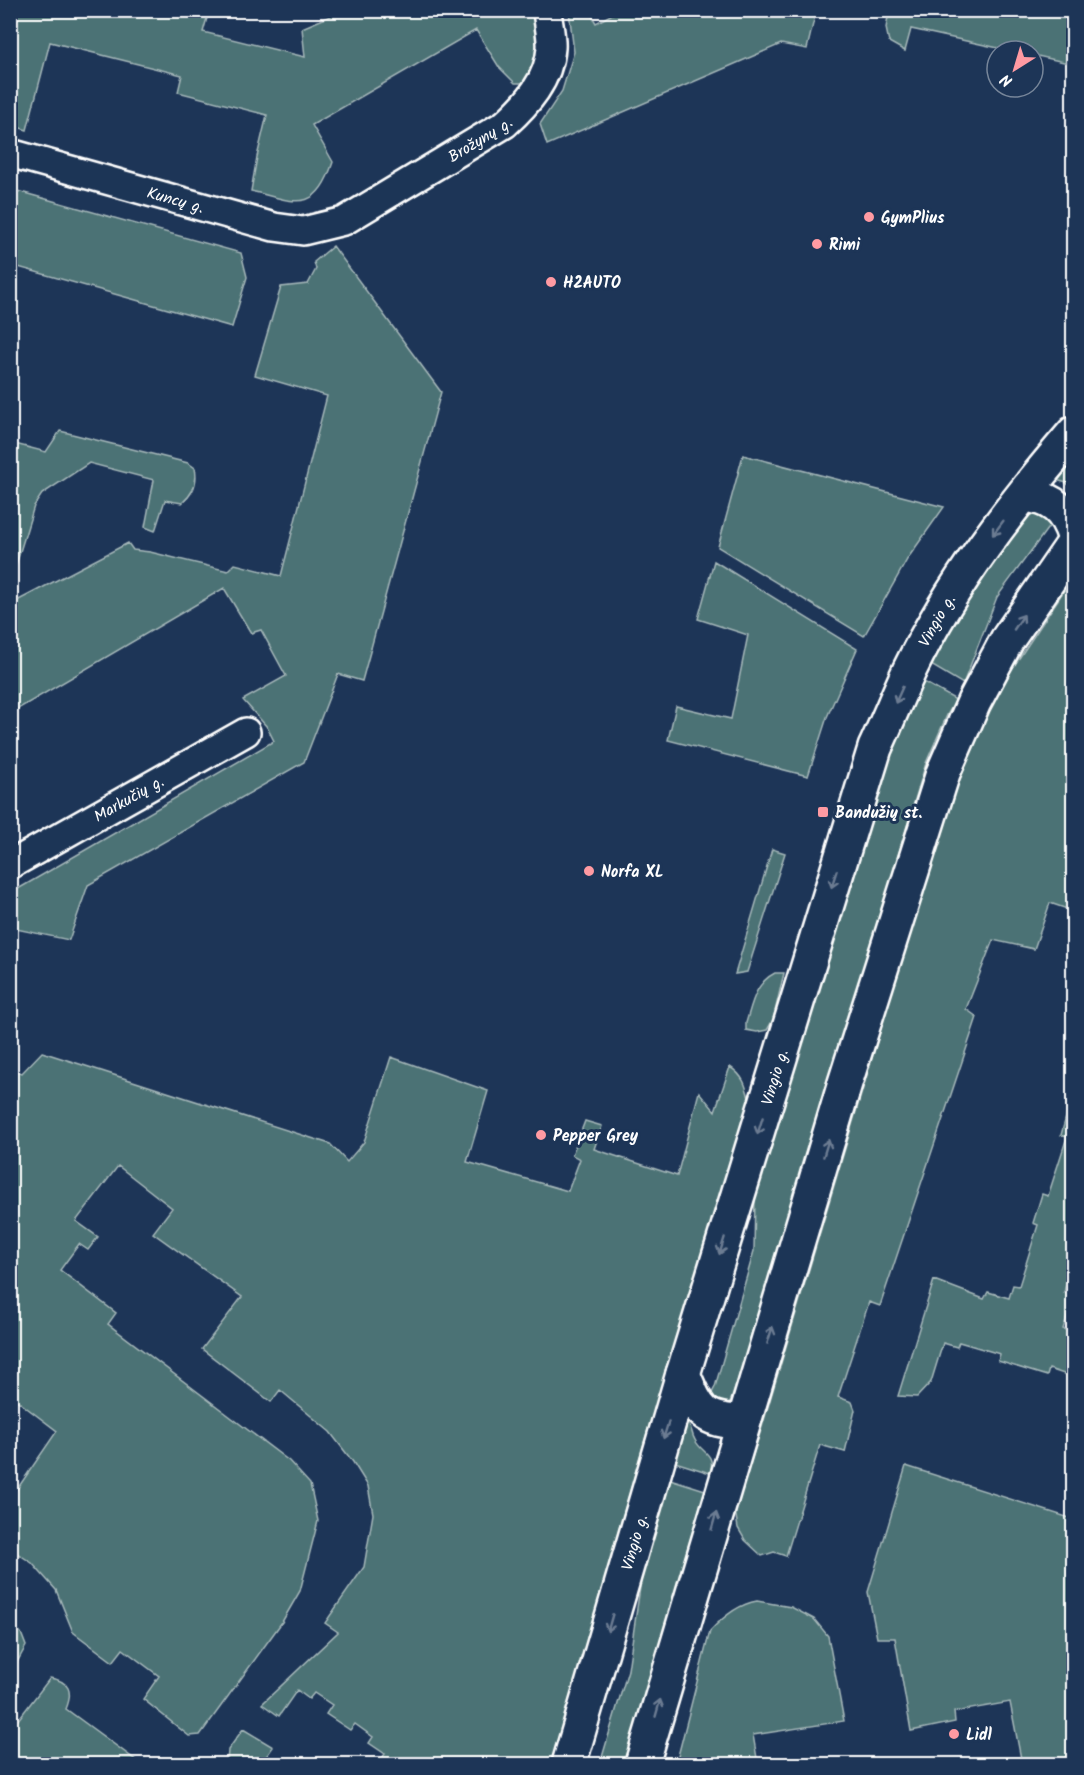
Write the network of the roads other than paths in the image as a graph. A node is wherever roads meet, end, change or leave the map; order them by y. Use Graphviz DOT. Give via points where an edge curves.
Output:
graph roads {
  1 [pos="547,10"];
  2 [pos="10,153"];
  3 [pos="344,221"];
  4 [pos="1074,433"];
  5 [pos="1024,495"];
  6 [pos="1074,536"];
  7 [pos="1074,543"];
  8 [pos="246,732"];
  9 [pos="10,865"];
  10 [pos="683,1374"];
  11 [pos="743,1422"];
  12 [pos="568,1764"];
  13 [pos="642,1764"];
  1 -- 3 [label="street, Brožynų g." via="551,48 544,77 525,106 506,124"];
  2 -- 3 [label="street, Kuncų g." via="274,227 303,231"];
  4 -- 5 [label="main road, Vingio g."];
  5 -- 6 [label="main road" via="1050,502 1064,513"];
  5 -- 10 [label="main road, Vingio g., one-way" via="948,601 911,667 875,748"];
  11 -- 7 [label="main road, one-way" via="943,772 1007,639"];
  8 -- 9 [label="street, Markučių g."];
  10 -- 11 [label="main road" via="697,1406 710,1417"];
  10 -- 12 [label="main road, Vingio g., one-way"];
  13 -- 11 [label="main road, one-way"];
}
